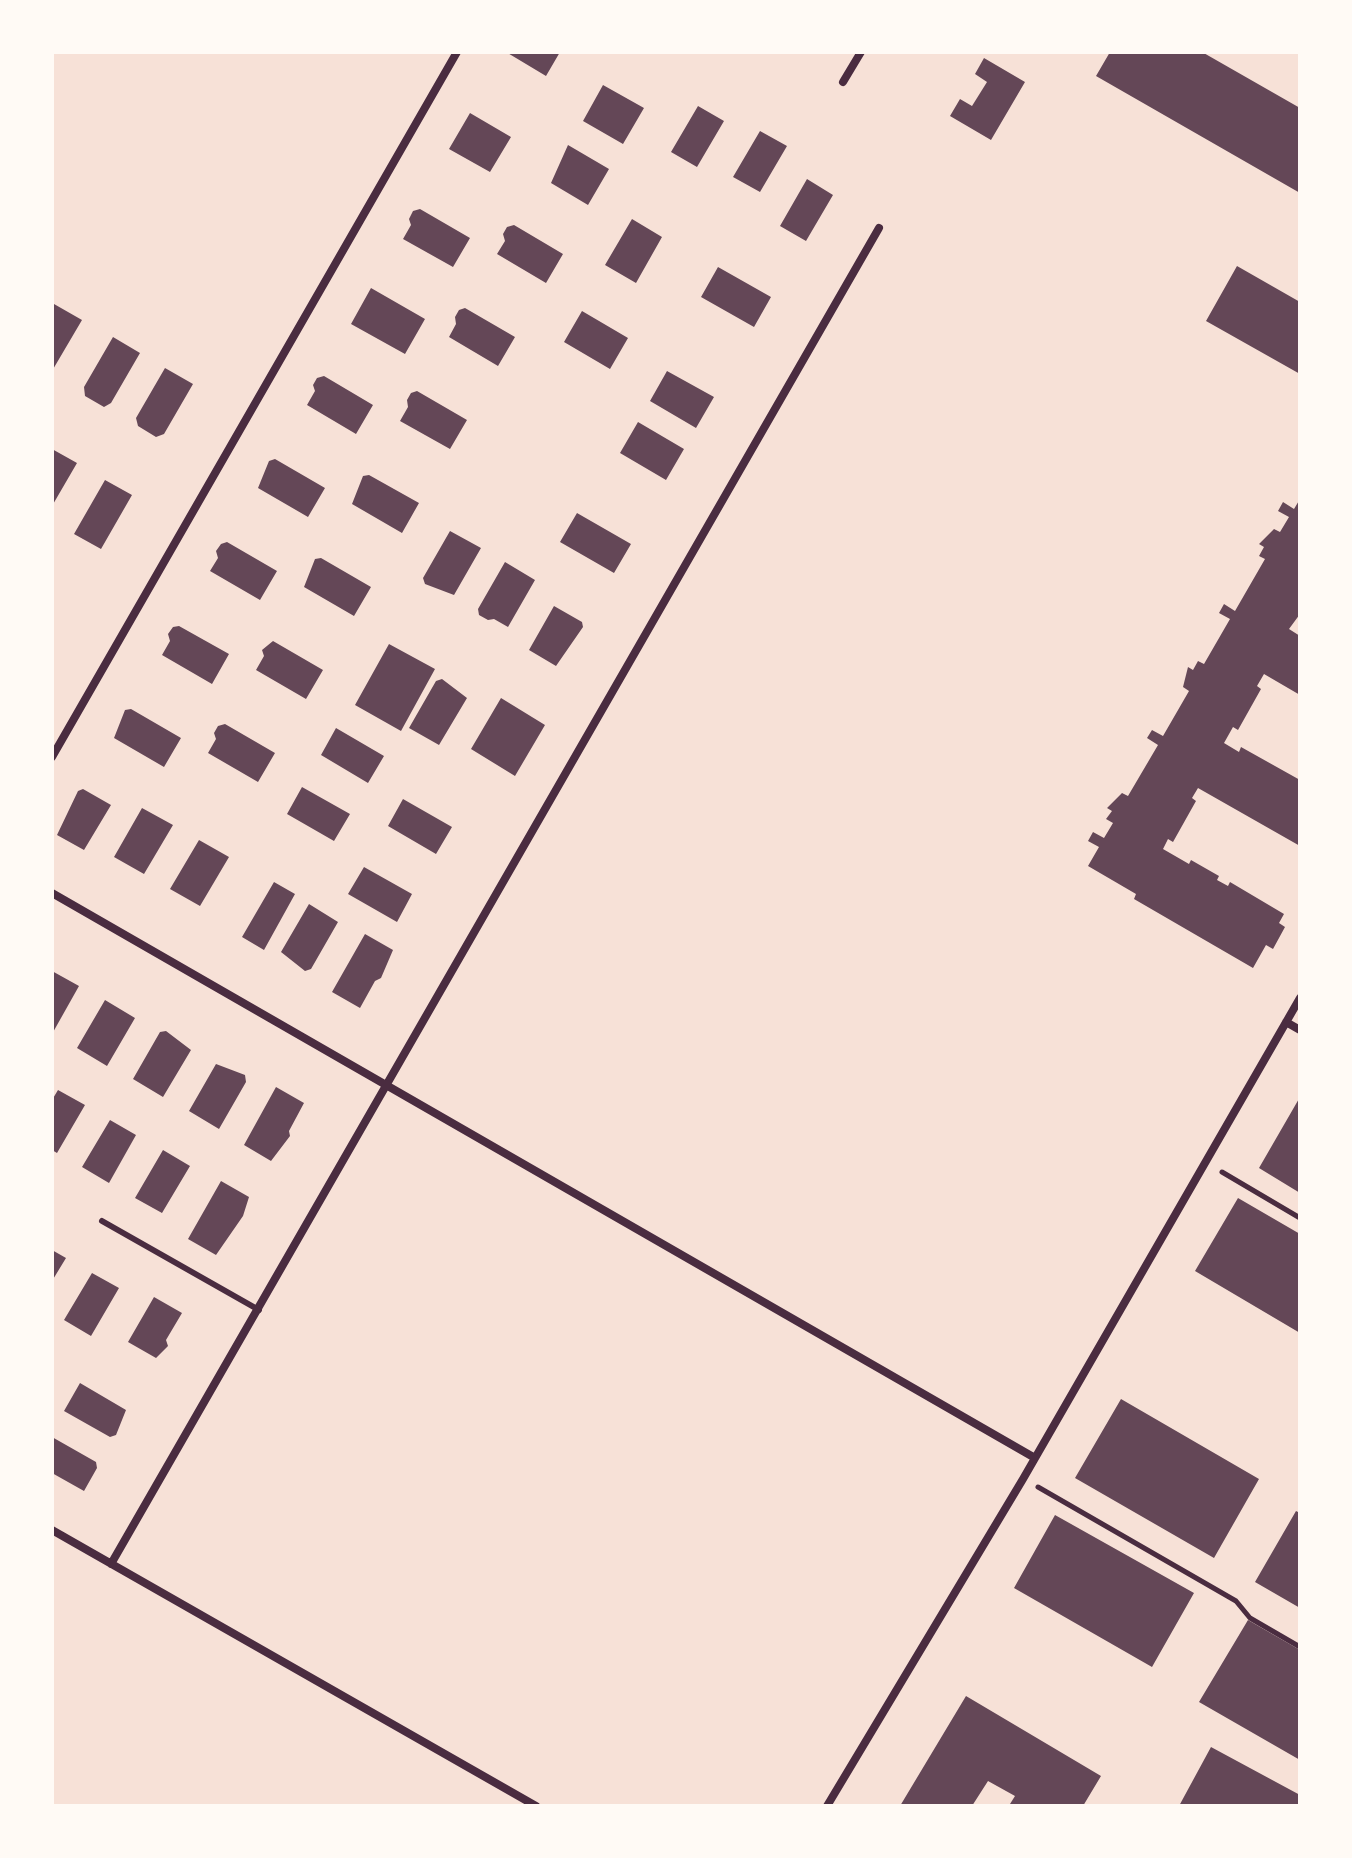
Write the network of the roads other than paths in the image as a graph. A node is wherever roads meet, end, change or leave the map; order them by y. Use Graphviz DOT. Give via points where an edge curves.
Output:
graph roads {
  1 [pos="457,52"];
  2 [pos="861,52"];
  3 [pos="843,82"];
  4 [pos="879,228"];
  5 [pos="52,757"];
  6 [pos="52,893"];
  7 [pos="1300,998"];
  8 [pos="1286,1022"];
  9 [pos="1300,1030"];
  10 [pos="389,1085"];
  11 [pos="102,1221"];
  12 [pos="259,1310"];
  13 [pos="1035,1458"];
  14 [pos="52,1530"];
  15 [pos="111,1564"];
  16 [pos="536,1806"];
  17 [pos="827,1806"];
  1 -- 5 [label="street"];
  2 -- 3 [label="street"];
  4 -- 10 [label="street"];
  6 -- 10 [label="street"];
  7 -- 8 [label="street"];
  8 -- 9 [label="street"];
  8 -- 13 [label="street"];
  10 -- 12 [label="street"];
  10 -- 13 [label="street"];
  11 -- 12 [label="lane"];
  12 -- 15 [label="street"];
  13 -- 17 [label="street"];
  14 -- 15 [label="street"];
  15 -- 16 [label="street"];
}
